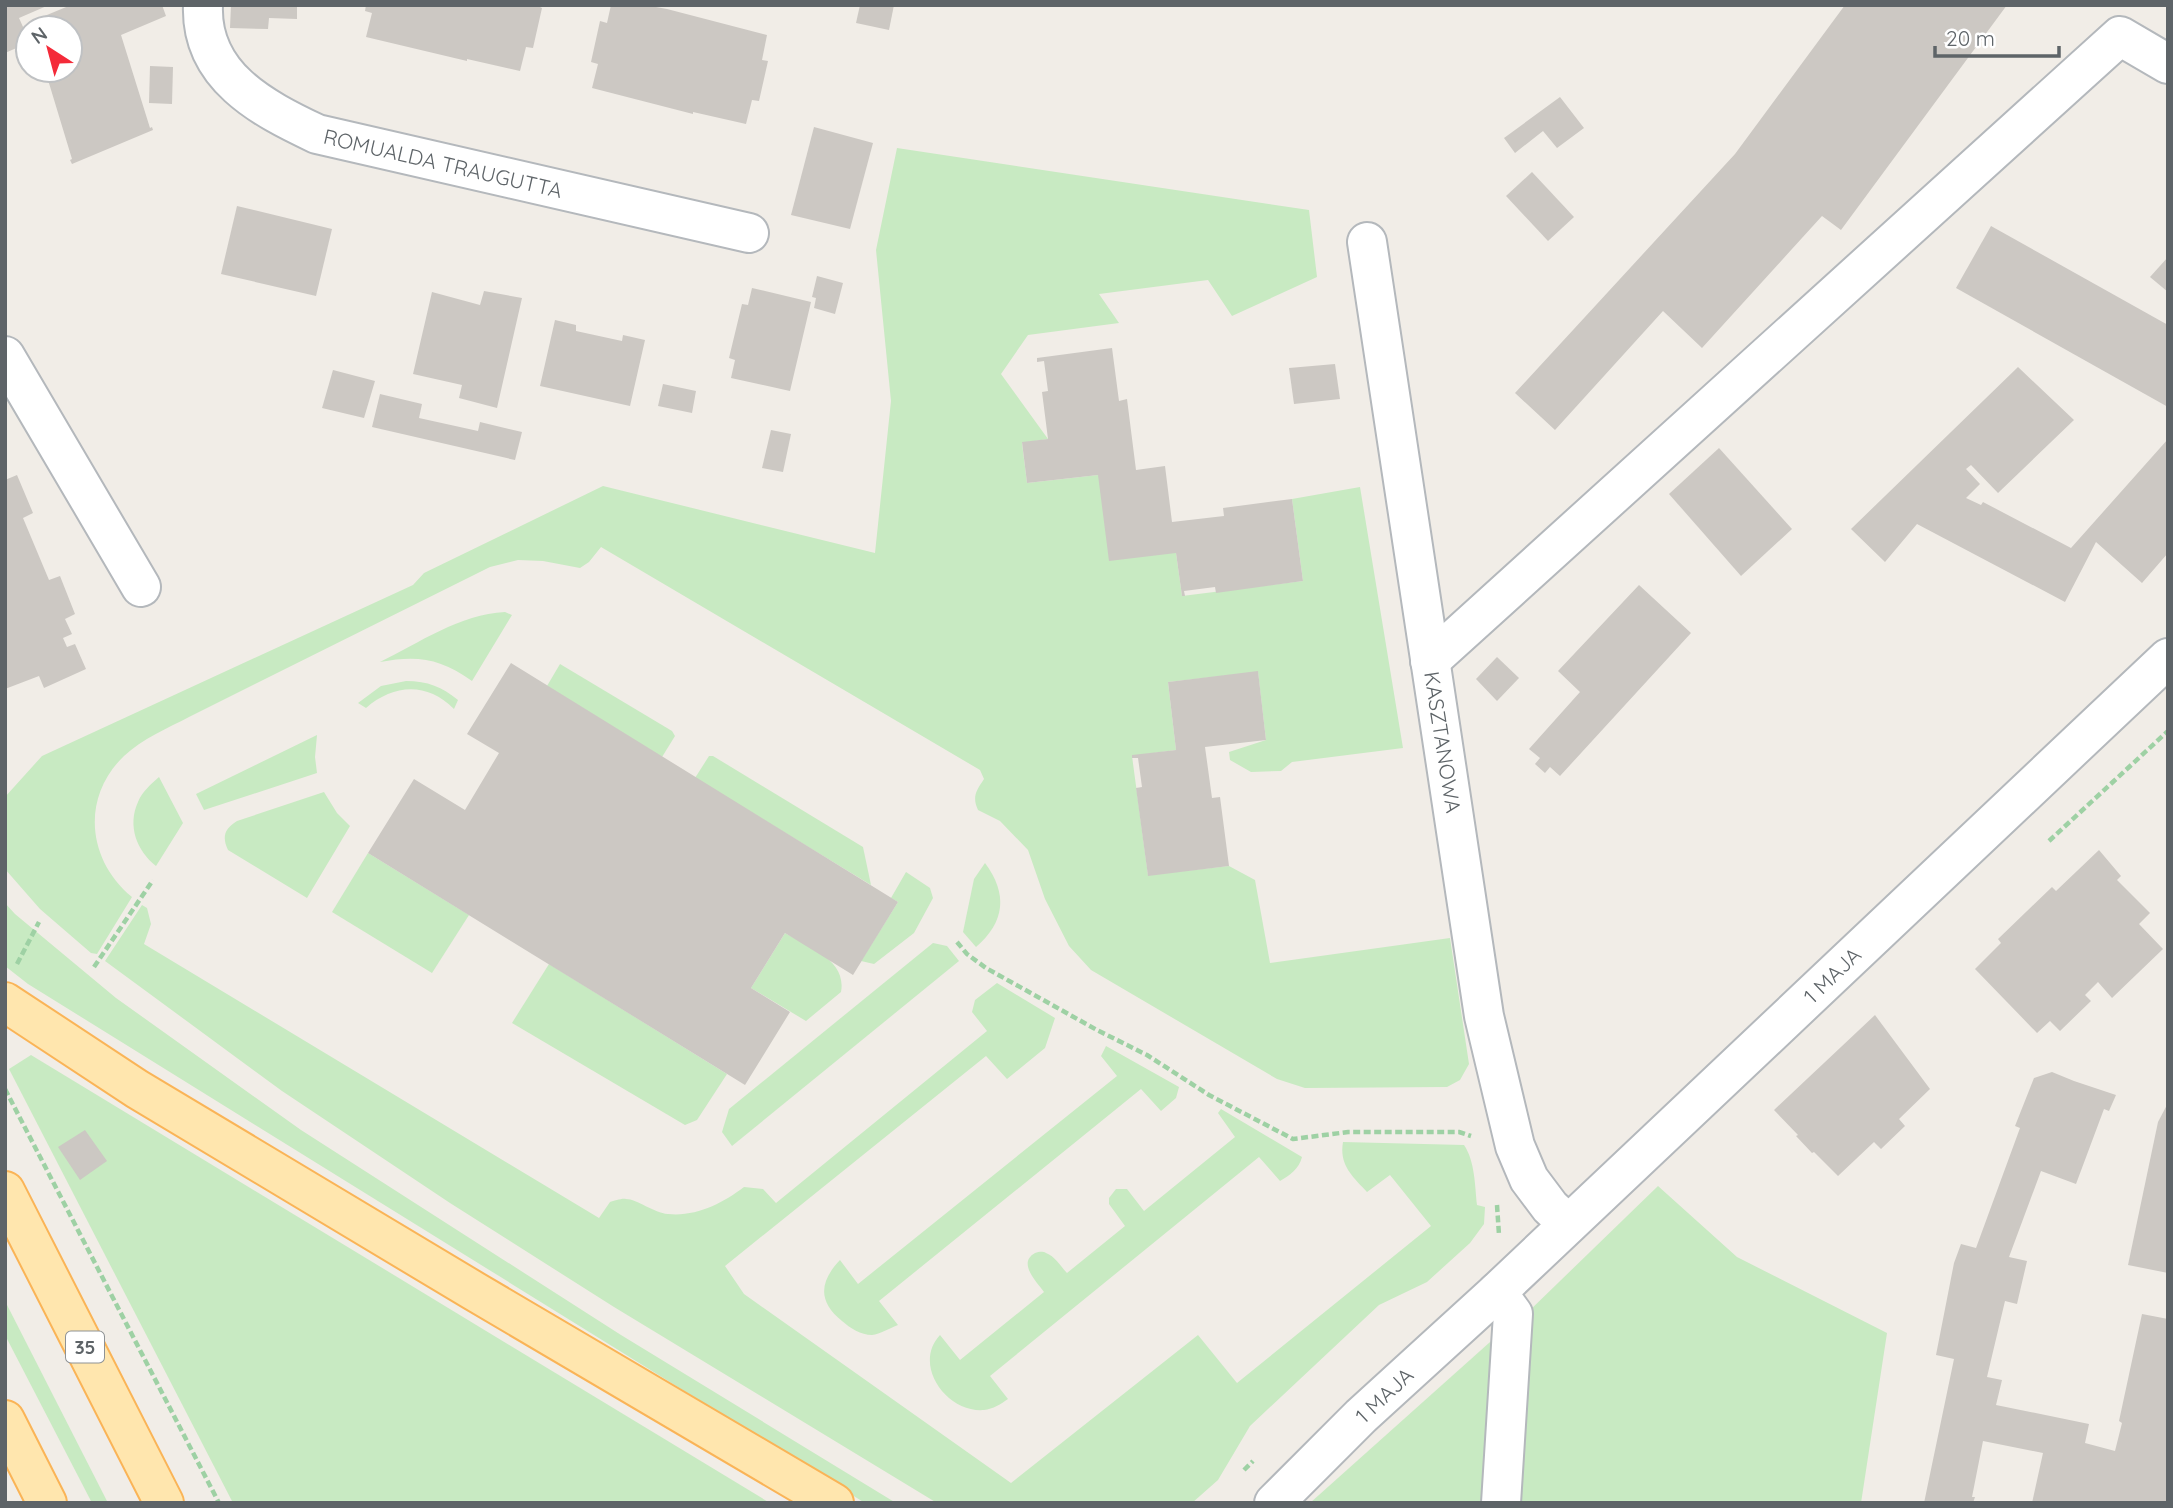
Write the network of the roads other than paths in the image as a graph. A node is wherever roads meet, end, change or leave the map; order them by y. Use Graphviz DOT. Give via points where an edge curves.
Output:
graph roads {
  1 [pos="203,5"];
  2 [pos="2168,64"];
  3 [pos="749,233"];
  4 [pos="1367,242"];
  5 [pos="5,356"];
  6 [pos="141,587"];
  7 [pos="2168,658"];
  8 [pos="1430,661"];
  9 [pos="9,987"];
  10 [pos="5,1191"];
  11 [pos="1568,1224"];
  12 [pos="1497,1292"];
  13 [pos="5,1420"];
  14 [pos="47,1503"];
  15 [pos="164,1503"];
  16 [pos="834,1503"];
  17 [pos="1274,1503"];
  18 [pos="1501,1503"];
  1 -- 3 [label="street, ROMUALDA TRAUGUTTA" via="205,35 229,77 271,112 317,134"];
  2 -- 8 [label="street" via="2120,36"];
  4 -- 8 [label="street, KASZTANOWA"];
  5 -- 6 [label="street"];
  7 -- 11 [label="street, 1 MAJA"];
  8 -- 11 [label="street, KASZTANOWA" via="1484,1016 1513,1135 1529,1179"];
  9 -- 16 [label="main road" via="149,1096"];
  10 -- 15 [label="main road, 35"];
  11 -- 12 [label="street, 1 MAJA"];
  12 -- 17 [label="street, 1 MAJA"];
  12 -- 18 [label="street" via="1513,1314"];
  13 -- 14 [label="main road"];
}
